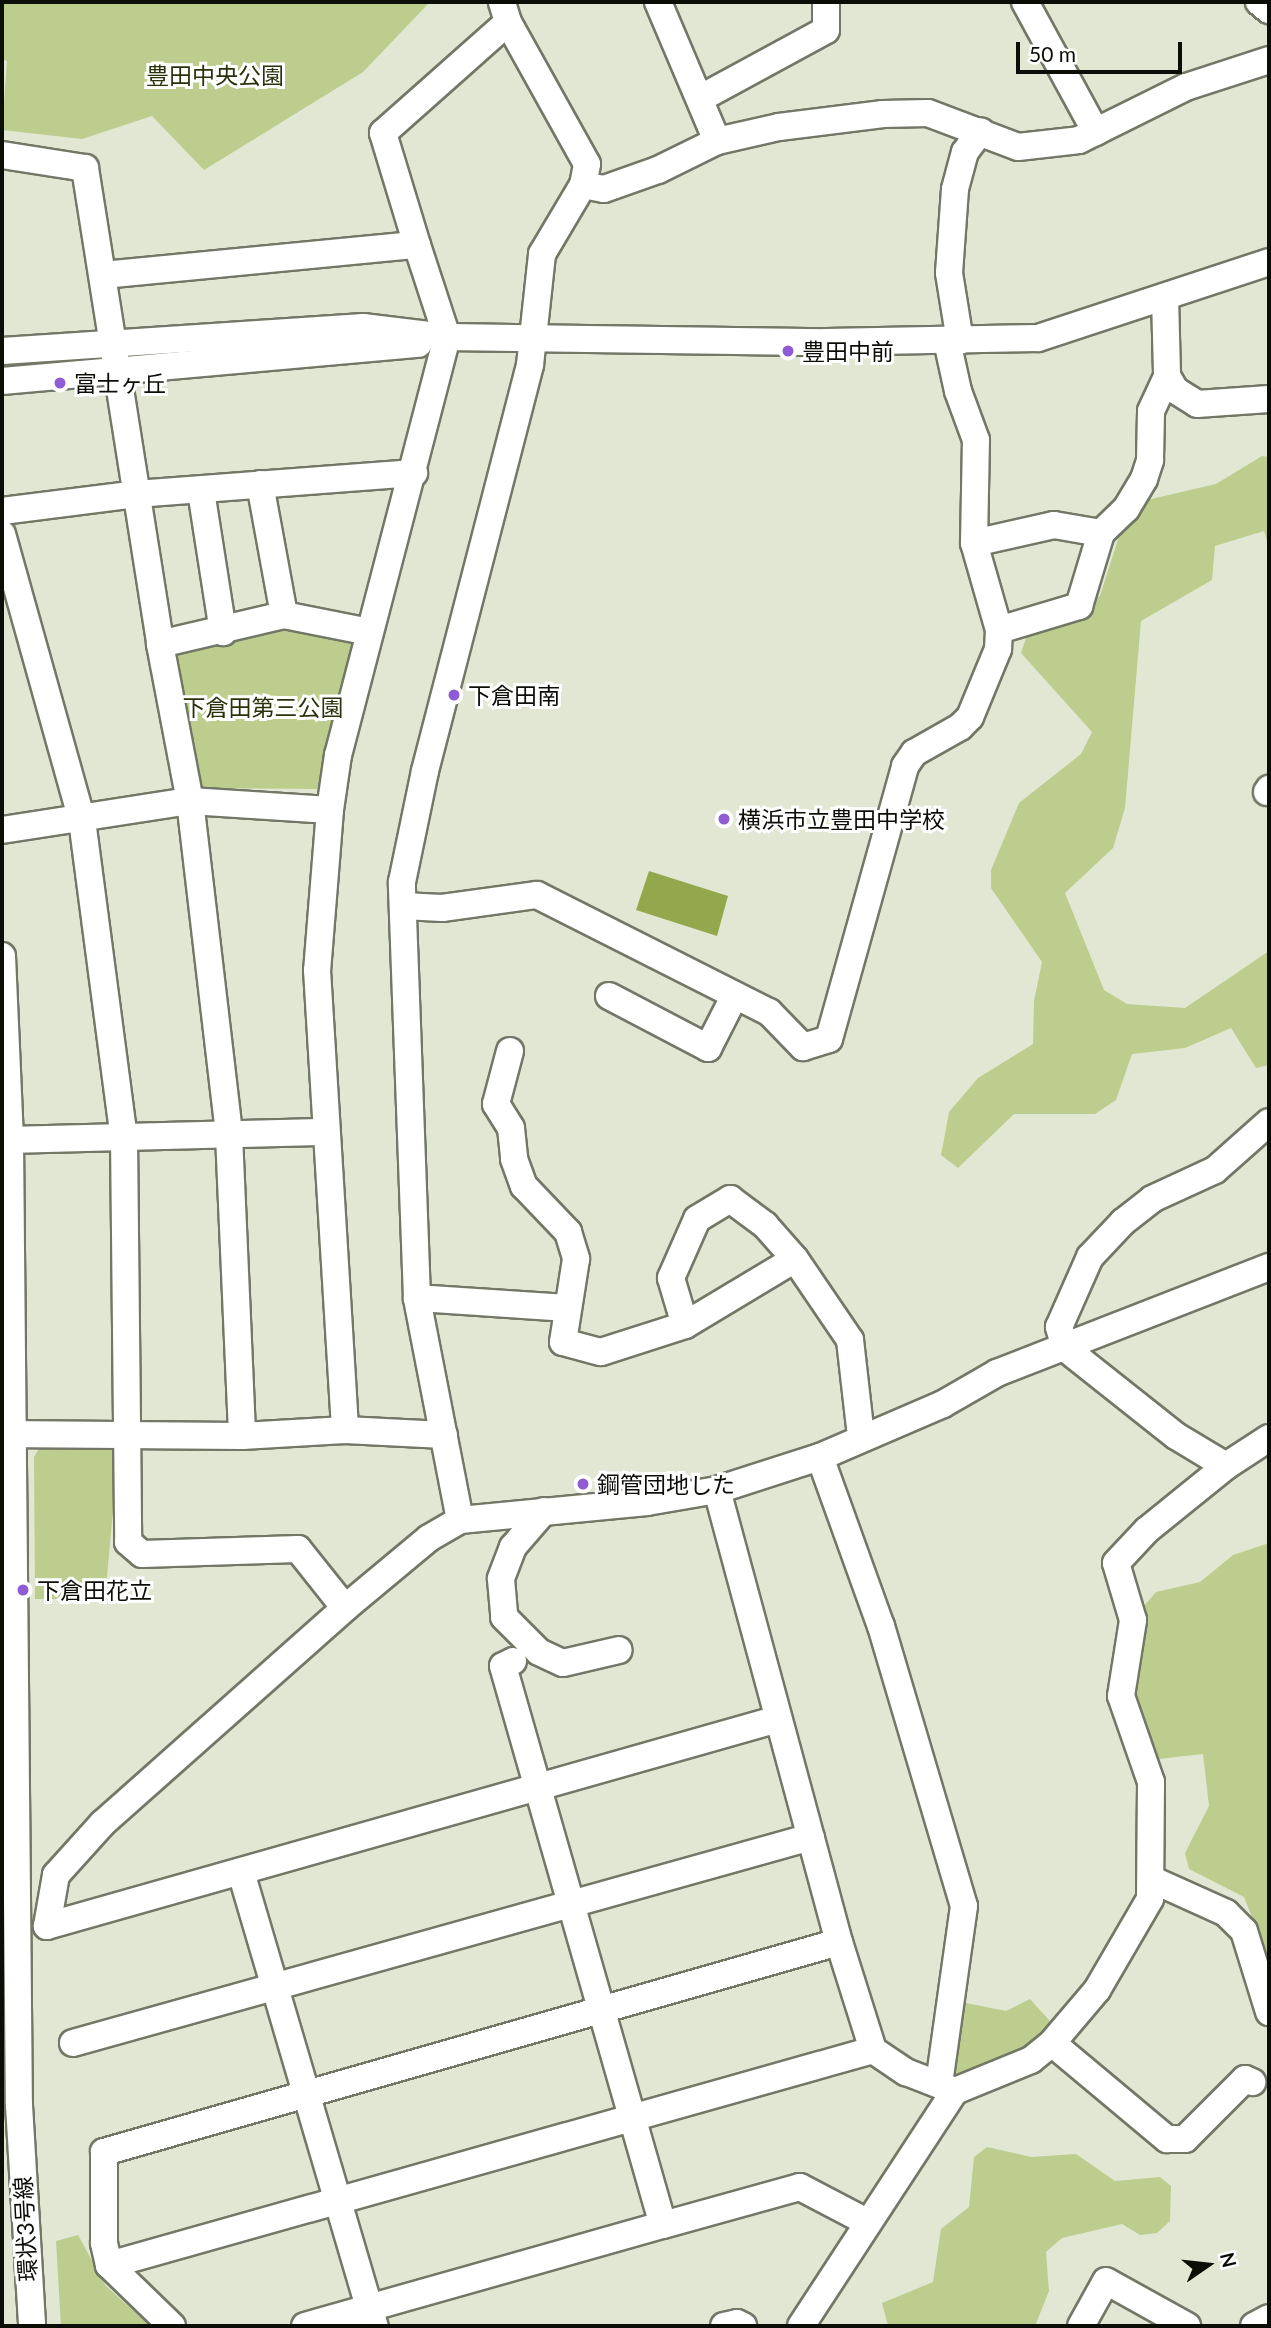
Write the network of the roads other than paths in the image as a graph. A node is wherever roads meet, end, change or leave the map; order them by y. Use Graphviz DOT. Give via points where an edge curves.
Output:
graph roads {
  1 [pos="658,2"];
  2 [pos="826,2"];
  3 [pos="1025,2"];
  4 [pos="1259,2"];
  5 [pos="1269,10"];
  6 [pos="505,12"];
  7 [pos="1269,60"];
  8 [pos="701,98"];
  9 [pos="981,131"];
  10 [pos="1096,132"];
  11 [pos="717,141"];
  12 [pos="2,155"];
  13 [pos="583,185"];
  14 [pos="417,245"];
  15 [pos="1269,262"];
  16 [pos="103,275"];
  17 [pos="1165,297"];
  18 [pos="447,337"];
  19 [pos="530,337"];
  20 [pos="954,341"];
  21 [pos="113,343"];
  22 [pos="2,351"];
  23 [pos="117,371"];
  24 [pos="1167,376"];
  25 [pos="2,381"];
  26 [pos="1269,399"];
  27 [pos="414,473"];
  28 [pos="260,484"];
  29 [pos="201,491"];
  30 [pos="136,494"];
  31 [pos="2,511"];
  32 [pos="1101,533"];
  33 [pos="2,534"];
  34 [pos="974,543"];
  35 [pos="284,615"];
  36 [pos="999,630"];
  37 [pos="223,632"];
  38 [pos="369,632"];
  39 [pos="160,644"];
  40 [pos="190,801"];
  41 [pos="330,810"];
  42 [pos="82,820"];
  43 [pos="2,830"];
  44 [pos="403,906"];
  45 [pos="2,956"];
  46 [pos="735,995"];
  47 [pos="609,996"];
  48 [pos="4,1017"];
  49 [pos="510,1051"];
  50 [pos="1269,1122"];
  51 [pos="326,1132"];
  52 [pos="229,1135"];
  53 [pos="124,1137"];
  54 [pos="10,1140"];
  55 [pos="794,1259"];
  56 [pos="1269,1267"];
  57 [pos="418,1298"];
  58 [pos="566,1308"];
  59 [pos="685,1325"];
  60 [pos="1065,1349"];
  61 [pos="345,1430"];
  62 [pos="6,1433"];
  63 [pos="126,1434"];
  64 [pos="444,1435"];
  65 [pos="242,1436"];
  66 [pos="861,1437"];
  67 [pos="1269,1438"];
  68 [pos="820,1457"];
  69 [pos="1226,1466"];
  70 [pos="717,1490"];
  71 [pos="544,1511"];
  72 [pos="460,1520"];
  73 [pos="345,1608"];
  74 [pos="619,1650"];
  75 [pos="513,1661"];
  76 [pos="778,1718"];
  77 [pos="537,1787"];
  78 [pos="811,1838"];
  79 [pos="241,1872"];
  80 [pos="1153,1881"];
  81 [pos="574,1904"];
  82 [pos="839,1942"];
  83 [pos="277,1987"];
  84 [pos="603,2009"];
  85 [pos="1269,2012"];
  86 [pos="73,2043"];
  87 [pos="1052,2043"];
  88 [pos="873,2050"];
  89 [pos="1252,2082"];
  90 [pos="947,2088"];
  91 [pos="307,2094"];
  92 [pos="10,2105"];
  93 [pos="634,2117"];
  94 [pos="337,2201"];
  95 [pos="867,2222"];
  96 [pos="663,2225"];
  97 [pos="109,2265"];
  98 [pos="372,2317"];
  99 [pos="1269,2318"];
  100 [pos="32,2326"];
  101 [pos="172,2326"];
  102 [pos="305,2326"];
  103 [pos="724,2326"];
  104 [pos="743,2326"];
  105 [pos="801,2326"];
  106 [pos="1081,2326"];
  107 [pos="1186,2326"];
  108 [pos="1254,2326"];
  1 -- 8 [label="street"];
  2 -- 8 [label="street" via="826,30"];
  3 -- 10 [label="street"];
  4 -- 5 [label="street"];
  6 -- 13 [label="street" via="587,164"];
  6 -- 14 [label="street" via="383,133"];
  7 -- 10 [label="street" via="1186,87"];
  8 -- 11 [label="street"];
  9 -- 10 [label="street" via="1018,147 1079,140"];
  9 -- 11 [label="street" via="928,113 883,114 779,127"];
  9 -- 20 [label="street" via="965,152 955,189 949,273"];
  11 -- 13 [label="street" via="604,189"];
  12 -- 16 [label="street" via="85,168"];
  13 -- 19 [label="street" via="542,254"];
  14 -- 16 [label="street"];
  14 -- 18 [label="street"];
  15 -- 17 [label="street"];
  16 -- 21 [label="street"];
  17 -- 20 [label="street" via="1038,338"];
  17 -- 24 [label="street"];
  18 -- 19 [label="street"];
  18 -- 21 [label="street" via="363,327"];
  18 -- 23 [label="street" via="401,347"];
  18 -- 27 [label="street"];
  19 -- 20 [label="street"];
  19 -- 44 [label="street" via="530,365 425,771 402,882"];
  20 -- 34 [label="street" via="958,391 976,440 971,499"];
  21 -- 22 [label="street"];
  21 -- 23 [label="street"];
  23 -- 25 [label="street"];
  23 -- 30 [label="street"];
  24 -- 26 [label="street" via="1175,390 1197,404"];
  24 -- 32 [label="street" via="1151,411 1150,460 1143,479 1126,509"];
  27 -- 28 [label="street"];
  27 -- 38 [label="street"];
  28 -- 29 [label="street"];
  28 -- 35 [label="street"];
  29 -- 30 [label="street"];
  29 -- 37 [label="street"];
  30 -- 31 [label="street"];
  30 -- 39 [label="street"];
  32 -- 34 [label="street" via="1054,525"];
  32 -- 36 [label="street" via="1079,606"];
  33 -- 42 [label="street"];
  34 -- 36 [label="street"];
  35 -- 37 [label="street"];
  35 -- 38 [label="street"];
  36 -- 46 [label="street" via="998,649 970,717 914,752 905,766 829,1039 803,1047 769,1012"];
  37 -- 39 [label="street"];
  38 -- 41 [label="street" via="338,755"];
  39 -- 40 [label="street"];
  40 -- 41 [label="street"];
  40 -- 42 [label="street"];
  40 -- 52 [label="street"];
  41 -- 51 [label="street" via="317,970"];
  42 -- 43 [label="street"];
  42 -- 53 [label="street"];
  44 -- 46 [label="street" via="442,908 537,895"];
  44 -- 57 [label="street"];
  45 -- 48 [label="street, 環状3号線"];
  46 -- 47 [label="street" via="708,1048"];
  48 -- 54 [label="street, 環状3号線"];
  49 -- 58 [label="street" via="496,1104 511,1128 513,1159 524,1186 568,1232 576,1259"];
  50 -- 60 [label="street" via="1215,1170 1152,1199 1090,1258 1059,1327"];
  51 -- 52 [label="street"];
  51 -- 61 [label="street"];
  52 -- 53 [label="street"];
  52 -- 65 [label="street"];
  53 -- 54 [label="street"];
  53 -- 63 [label="street"];
  54 -- 62 [label="street, 環状3号線"];
  55 -- 59 [label="street"];
  55 -- 59 [label="street" via="765,1225 730,1199 719,1205 697,1219 671,1278"];
  55 -- 66 [label="street" via="850,1340"];
  56 -- 60 [label="street"];
  57 -- 58 [label="street"];
  57 -- 64 [label="street"];
  58 -- 59 [label="street" via="563,1342 601,1352"];
  60 -- 66 [label="street" via="997,1373 943,1404"];
  60 -- 69 [label="street" via="1176,1436"];
  61 -- 64 [label="street"];
  61 -- 65 [label="street"];
  62 -- 63 [label="street"];
  62 -- 92 [label="street, 環状3号線"];
  63 -- 65 [label="street"];
  63 -- 73 [label="street" via="128,1542 142,1554 298,1549"];
  64 -- 72 [label="street"];
  66 -- 68 [label="street"];
  67 -- 69 [label="street"];
  68 -- 70 [label="street"];
  68 -- 90 [label="street" via="881,1626 964,1906"];
  69 -- 80 [label="street" via="1147,1530 1116,1563 1133,1620 1121,1696 1151,1782"];
  70 -- 71 [label="street" via="648,1502"];
  70 -- 76 [label="street"];
  71 -- 72 [label="street"];
  71 -- 74 [label="street" via="513,1547 501,1579 504,1617 539,1652 563,1663"];
  72 -- 73 [label="street" via="429,1538"];
  73 -- 79 [label="street" via="103,1823 56,1875 47,1926"];
  75 -- 77 [label="street" via="503,1666"];
  76 -- 77 [label="street"];
  76 -- 78 [label="street"];
  77 -- 79 [label="street"];
  77 -- 81 [label="street"];
  78 -- 81 [label="street"];
  78 -- 82 [label="street"];
  79 -- 83 [label="street"];
  80 -- 85 [label="street" via="1226,1913 1244,1931"];
  80 -- 87 [label="street" via="1150,1899 1097,1990"];
  81 -- 83 [label="street"];
  81 -- 84 [label="street"];
  82 -- 84 [label="street"];
  82 -- 88 [label="street"];
  83 -- 86 [label="street"];
  83 -- 91 [label="street"];
  84 -- 91 [label="street"];
  84 -- 93 [label="street"];
  87 -- 89 [label="street" via="1167,2139 1185,2139 1244,2079"];
  87 -- 90 [label="street" via="1031,2060"];
  88 -- 90 [label="street" via="906,2072"];
  88 -- 93 [label="street"];
  90 -- 95 [label="street"];
  91 -- 94 [label="street"];
  91 -- 97 [label="street" via="104,2152 104,2243"];
  92 -- 100 [label="street, 環状3号線"];
  93 -- 94 [label="street"];
  93 -- 96 [label="street"];
  94 -- 97 [label="street"];
  94 -- 98 [label="street"];
  95 -- 96 [label="street" via="800,2187"];
  95 -- 105 [label="street"];
  96 -- 98 [label="street"];
  97 -- 101 [label="street"];
  98 -- 102 [label="street"];
  99 -- 108 [label="street"];
  103 -- 104 [label="street"];
  106 -- 107 [label="street" via="1107,2281"];
}
